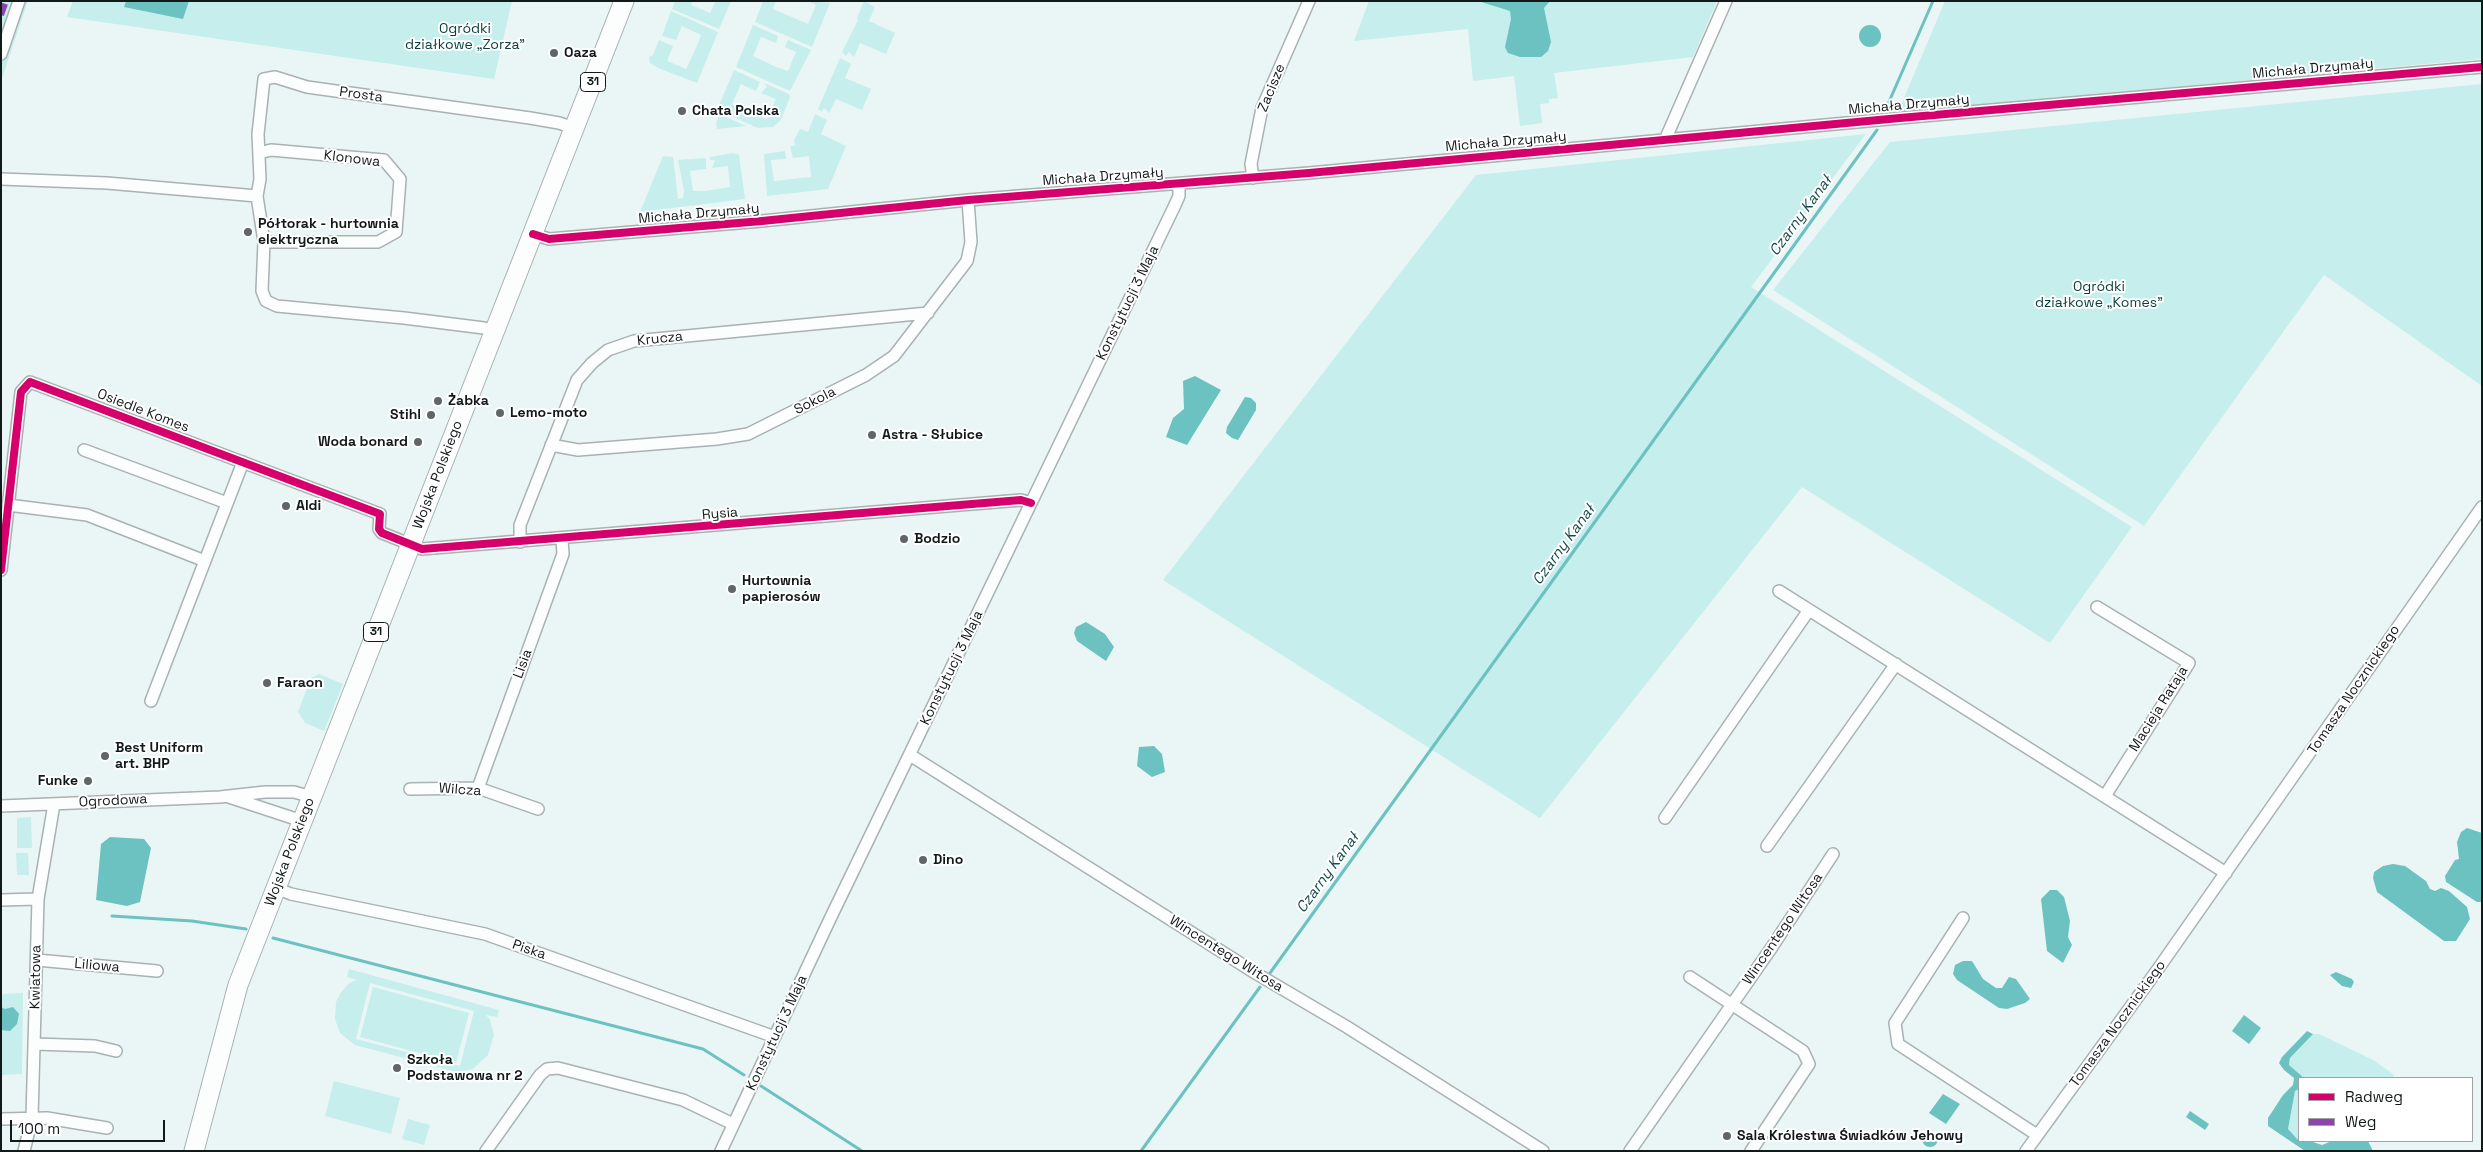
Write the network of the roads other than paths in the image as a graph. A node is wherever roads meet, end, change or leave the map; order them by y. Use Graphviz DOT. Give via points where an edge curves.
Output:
graph roads {
  1 [pos="19,1"];
  2 [pos="624,1"];
  3 [pos="1308,1"];
  4 [pos="1726,1"];
  5 [pos="1,54"];
  6 [pos="2482,67"];
  7 [pos="574,128"];
  8 [pos="1665,140"];
  9 [pos="259,153"];
  10 [pos="1253,178"];
  11 [pos="1,179"];
  12 [pos="1179,184"];
  13 [pos="257,196"];
  14 [pos="968,200"];
  15 [pos="533,234"];
  16 [pos="264,242"];
  17 [pos="928,313"];
  18 [pos="494,332"];
  19 [pos="551,445"];
  20 [pos="84,450"];
  21 [pos="244,462"];
  22 [pos="227,503"];
  23 [pos="1031,503"];
  24 [pos="8,505"];
  25 [pos="2482,507"];
  26 [pos="562,539"];
  27 [pos="520,542"];
  28 [pos="410,546"];
  29 [pos="205,561"];
  30 [pos="1,570"];
  31 [pos="1779,591"];
  32 [pos="2097,607"];
  33 [pos="1809,610"];
  34 [pos="1896,664"];
  35 [pos="151,702"];
  36 [pos="910,755"];
  37 [pos="478,788"];
  38 [pos="410,789"];
  39 [pos="225,796"];
  40 [pos="2104,796"];
  41 [pos="312,797"];
  42 [pos="54,804"];
  43 [pos="1,806"];
  44 [pos="538,810"];
  45 [pos="1665,818"];
  46 [pos="302,821"];
  47 [pos="1767,846"];
  48 [pos="1833,854"];
  49 [pos="2226,873"];
  50 [pos="276,888"];
  51 [pos="38,899"];
  52 [pos="1,900"];
  53 [pos="1963,918"];
  54 [pos="36,960"];
  55 [pos="157,971"];
  56 [pos="1690,977"];
  57 [pos="1732,1004"];
  58 [pos="775,1037"];
  59 [pos="35,1044"];
  60 [pos="116,1051"];
  61 [pos="32,1118"];
  62 [pos="1,1119"];
  63 [pos="733,1124"];
  64 [pos="107,1128"];
  65 [pos="2037,1135"];
  66 [pos="24,1151"];
  67 [pos="194,1151"];
  68 [pos="486,1151"];
  69 [pos="721,1151"];
  70 [pos="1543,1151"];
  71 [pos="1630,1151"];
  72 [pos="1751,1151"];
  73 [pos="2026,1151"];
  1 -- 5 [label="street"];
  2 -- 7 [label="main road, Wojska Polskiego / 31"];
  3 -- 10 [label="street, Zacisze" via="1262,108 1251,164"];
  4 -- 8 [label="street"];
  6 -- 8 [label="street, Michała Drzymały"];
  7 -- 9 [label="street, Prosta" via="559,122 307,87 275,77 264,79"];
  7 -- 15 [label="main road, Wojska Polskiego / 31"];
  8 -- 10 [label="street, Michała Drzymały"];
  9 -- 13 [label="street, Prosta"];
  9 -- 16 [label="street, Klonowa" via="271,150 384,160 400,179 396,232 378,242"];
  10 -- 12 [label="street, Michała Drzymały"];
  11 -- 13 [label="street" via="107,183"];
  12 -- 14 [label="street, Michała Drzymały"];
  12 -- 23 [label="street, Konstytucji 3 Maja" via="1175,205"];
  13 -- 16 [label="street"];
  14 -- 15 [label="street, Michała Drzymały" via="576,237 549,239"];
  14 -- 17 [label="street, Sokola" via="971,242 967,261"];
  15 -- 18 [label="main road, Wojska Polskiego / 31"];
  16 -- 18 [label="street" via="262,292 266,301 277,306 412,319"];
  17 -- 19 [label="street, Sokola" via="894,356 866,375 748,434 578,450"];
  17 -- 19 [label="street, Krucza" via="634,341 608,350 577,380"];
  18 -- 28 [label="main road, Wojska Polskiego / 31"];
  19 -- 27 [label="street, Krucza" via="520,525"];
  20 -- 22 [label="street"];
  21 -- 22 [label="street"];
  21 -- 24 [label="street, Osiedle Komes" via="30,382 21,392"];
  21 -- 28 [label="street, Osiedle Komes" via="380,514 378,529"];
  22 -- 29 [label="street"];
  23 -- 26 [label="street, Rysia" via="1021,500"];
  23 -- 36 [label="street, Konstytucji 3 Maja"];
  24 -- 29 [label="street" via="87,515"];
  24 -- 30 [label="street, Osiedle Komes"];
  25 -- 49 [label="street, Tomasza Nocznickiego"];
  26 -- 27 [label="street, Rysia"];
  26 -- 37 [label="street, Lisia" via="563,554"];
  27 -- 28 [label="street, Rysia" via="435,549"];
  28 -- 41 [label="main road, Wojska Polskiego / 31"];
  29 -- 35 [label="street"];
  31 -- 33 [label="street"];
  32 -- 40 [label="street, Macieja Rataja" via="2189,663"];
  33 -- 34 [label="street"];
  33 -- 45 [label="street"];
  34 -- 40 [label="street"];
  34 -- 47 [label="street"];
  36 -- 58 [label="street, Konstytucji 3 Maja"];
  36 -- 70 [label="street, Wincentego Witosa"];
  37 -- 38 [label="street, Wilcza"];
  37 -- 44 [label="street, Wilcza"];
  39 -- 41 [label="street, Ogrodowa" via="294,792"];
  39 -- 42 [label="street, Ogrodowa"];
  39 -- 46 [label="street, Ogrodowa"];
  40 -- 49 [label="street"];
  41 -- 46 [label="main road, Wojska Polskiego / 31"];
  42 -- 43 [label="street, Ogrodowa"];
  42 -- 51 [label="street, Kwiatowa"];
  46 -- 50 [label="main road, Wojska Polskiego / 31"];
  48 -- 57 [label="street, Wincentego Witosa"];
  49 -- 65 [label="street, Tomasza Nocznickiego"];
  50 -- 58 [label="street, Piska" via="291,894 485,934"];
  50 -- 67 [label="main road, Wojska Polskiego / 31" via="238,985"];
  51 -- 52 [label="street"];
  51 -- 54 [label="street, Kwiatowa"];
  53 -- 65 [label="street" via="1895,1023 1898,1044"];
  54 -- 55 [label="street, Liliowa"];
  54 -- 59 [label="street, Kwiatowa"];
  56 -- 57 [label="street"];
  57 -- 71 [label="street, Wincentego Witosa"];
  57 -- 72 [label="street" via="1803,1051 1809,1064"];
  58 -- 63 [label="street, Konstytucji 3 Maja"];
  59 -- 60 [label="street" via="95,1046"];
  59 -- 61 [label="street, Kwiatowa"];
  61 -- 62 [label="street"];
  61 -- 64 [label="street"];
  61 -- 66 [label="street, Kwiatowa"];
  63 -- 68 [label="street" via="683,1100 558,1068 547,1069"];
  63 -- 69 [label="street, Konstytucji 3 Maja"];
  65 -- 73 [label="street, Tomasza Nocznickiego"];
}
